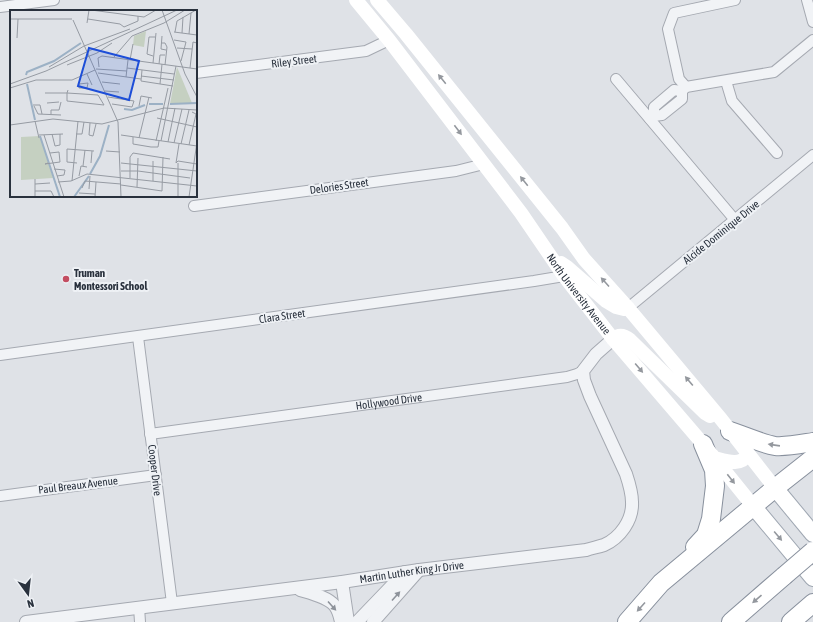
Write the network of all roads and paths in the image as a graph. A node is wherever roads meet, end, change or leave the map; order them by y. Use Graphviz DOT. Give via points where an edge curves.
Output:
graph roads {
  1 [pos="54,0"];
  2 [pos="356,0"];
  3 [pos="377,0"];
  4 [pos="735,0"];
  5 [pos="807,0"];
  6 [pos="0,7"];
  7 [pos="813,22"];
  8 [pos="389,40"];
  9 [pos="813,40"];
  10 [pos="197,73"];
  11 [pos="616,79"];
  12 [pos="726,80"];
  13 [pos="684,89"];
  14 [pos="665,98"];
  15 [pos="673,106"];
  16 [pos="652,117"];
  17 [pos="777,154"];
  18 [pos="813,155"];
  19 [pos="504,156"];
  20 [pos="484,164"];
  21 [pos="194,206"];
  22 [pos="521,213"];
  23 [pos="735,220"];
  24 [pos="562,228"];
  25 [pos="552,257"];
  26 [pos="564,276"];
  27 [pos="628,308"];
  28 [pos="138,337"];
  29 [pos="613,339"];
  30 [pos="0,355"];
  31 [pos="583,371"];
  32 [pos="726,425"];
  33 [pos="150,434"];
  34 [pos="813,442"];
  35 [pos="703,444"];
  36 [pos="748,454"];
  37 [pos="714,458"];
  38 [pos="813,458"];
  39 [pos="156,475"];
  40 [pos="775,488"];
  41 [pos="0,496"];
  42 [pos="753,506"];
  43 [pos="813,534"];
  44 [pos="813,551"];
  45 [pos="419,570"];
  46 [pos="405,572"];
  47 [pos="813,578"];
  48 [pos="342,582"];
  49 [pos="661,583"];
  50 [pos="291,588"];
  51 [pos="172,603"];
  52 [pos="811,605"];
  53 [pos="139,607"];
  54 [pos="26,622"];
  55 [pos="140,622"];
  56 [pos="341,622"];
  57 [pos="348,622"];
  58 [pos="356,622"];
  59 [pos="373,622"];
  60 [pos="627,622"];
  61 [pos="731,622"];
  62 [pos="791,622"];
  1 -- 6 [label="street"];
  2 -- 8 [label="main road, North University Avenue"];
  19 -- 3 [label="main road, one-way"];
  4 -- 13 [label="street" via="674,14 668,29 679,79"];
  5 -- 7 [label="street"];
  8 -- 10 [label="street, Riley Street" via="366,51"];
  8 -- 20 [label="main road, North University Avenue, one-way"];
  9 -- 12 [label="street" via="774,72"];
  11 -- 16 [label="street"];
  12 -- 13 [label="street"];
  12 -- 17 [label="street" via="732,101"];
  13 -- 14 [label="street" via="674,90"];
  13 -- 15 [label="street" via="682,99"];
  14 -- 15 [label="street"];
  14 -- 16 [label="street" via="654,107"];
  15 -- 16 [label="street" via="662,115"];
  16 -- 23 [label="street"];
  18 -- 23 [label="street, Alcide Dominique Drive"];
  19 -- 20 [label="main road"];
  24 -- 19 [label="main road, one-way"];
  20 -- 21 [label="street, Delories Street" via="456,171"];
  20 -- 22 [label="main road, North University Avenue"];
  22 -- 24 [label="main road" via="532,210"];
  22 -- 25 [label="main road, North University Avenue"];
  23 -- 27 [label="street, Alcide Dominique Drive"];
  27 -- 24 [label="main road, one-way" via="584,259"];
  25 -- 26 [label="main road, North University Avenue"];
  25 -- 27 [label="main road" via="616,308"];
  26 -- 28 [label="street, Clara Street"];
  26 -- 29 [label="main road, North University Avenue"];
  32 -- 27 [label="main road, one-way"];
  28 -- 30 [label="street, Clara Street"];
  28 -- 33 [label="street, Cooper Drive"];
  29 -- 31 [label="street" via="596,354"];
  29 -- 32 [label="main road" via="622,336 630,340 704,413"];
  29 -- 35 [label="main road, North University Avenue, one-way"];
  31 -- 33 [label="street, Hollywood Drive" via="567,377"];
  31 -- 45 [label="street, Martin Luther King Jr Drive" via="590,396 630,485 630,515 622,532 604,545 586,550"];
  34 -- 32 [label="highway, one-way" via="776,446"];
  32 -- 36 [label="main road"];
  33 -- 39 [label="street, Cooper Drive"];
  35 -- 37 [label="main road, North University Avenue"];
  35 -- 49 [label="highway" via="714,470 711,519 706,535"];
  36 -- 37 [label="main road" via="739,462"];
  36 -- 40 [label="main road"];
  37 -- 42 [label="main road, North University Avenue, one-way"];
  38 -- 40 [label="highway"];
  39 -- 41 [label="street, Paul Breaux Avenue"];
  39 -- 51 [label="street, Cooper Drive"];
  40 -- 42 [label="highway"];
  40 -- 43 [label="main road"];
  42 -- 47 [label="main road, North University Avenue, one-way"];
  42 -- 49 [label="highway"];
  44 -- 61 [label="highway, one-way, bridge"];
  45 -- 46 [label="street, Martin Luther King Jr Drive"];
  59 -- 45 [label="street, one-way"];
  46 -- 48 [label="street, Martin Luther King Jr Drive"];
  46 -- 58 [label="street"];
  48 -- 50 [label="street, Martin Luther King Jr Drive"];
  48 -- 57 [label="street"];
  49 -- 60 [label="highway, one-way"];
  50 -- 51 [label="street, Martin Luther King Jr Drive"];
  50 -- 56 [label="street, one-way" via="315,594 335,606"];
  51 -- 53 [label="street, Martin Luther King Jr Drive"];
  52 -- 62 [label="highway"];
  53 -- 54 [label="street, Martin Luther King Jr Drive"];
  53 -- 55 [label="street"];
}
